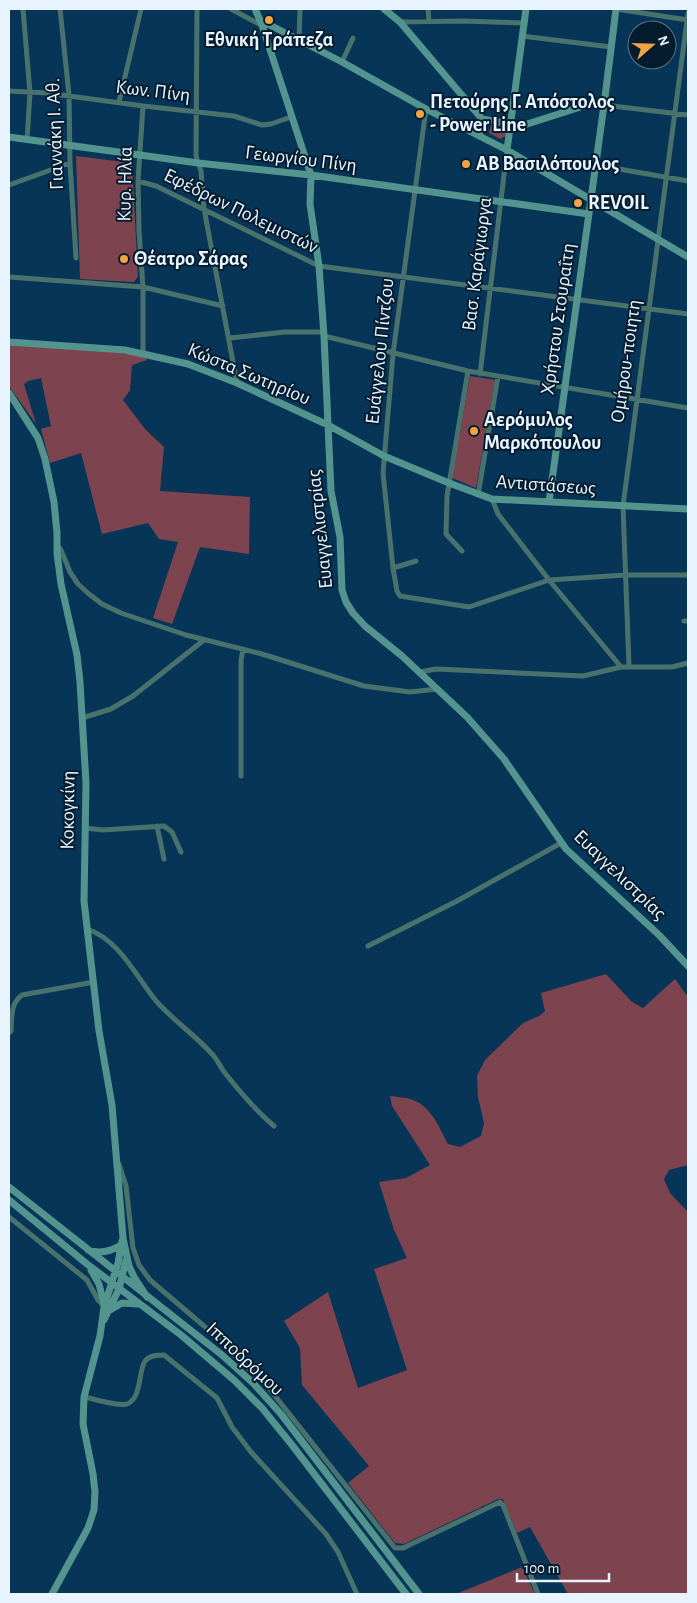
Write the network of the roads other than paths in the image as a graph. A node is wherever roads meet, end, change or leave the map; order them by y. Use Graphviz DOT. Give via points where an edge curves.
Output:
graph roads {
  1 [pos="23,9"];
  2 [pos="60,9"];
  3 [pos="141,9"];
  4 [pos="196,9"];
  5 [pos="231,9"];
  6 [pos="255,9"];
  7 [pos="300,9"];
  8 [pos="384,9"];
  9 [pos="428,9"];
  10 [pos="526,9"];
  11 [pos="616,9"];
  12 [pos="688,13"];
  13 [pos="688,20"];
  14 [pos="429,21"];
  15 [pos="261,22"];
  16 [pos="400,22"];
  17 [pos="524,23"];
  18 [pos="522,36"];
  19 [pos="353,38"];
  20 [pos="299,40"];
  21 [pos="611,47"];
  22 [pos="342,62"];
  23 [pos="9,91"];
  24 [pos="30,93"];
  25 [pos="69,95"];
  26 [pos="119,102"];
  27 [pos="604,105"];
  28 [pos="143,106"];
  29 [pos="426,109"];
  30 [pos="196,111"];
  31 [pos="675,113"];
  32 [pos="688,115"];
  33 [pos="291,117"];
  34 [pos="482,119"];
  35 [pos="510,124"];
  36 [pos="478,136"];
  37 [pos="9,137"];
  38 [pos="27,140"];
  39 [pos="70,147"];
  40 [pos="507,150"];
  41 [pos="140,155"];
  42 [pos="70,163"];
  43 [pos="198,163"];
  44 [pos="596,165"];
  45 [pos="311,175"];
  46 [pos="667,177"];
  47 [pos="138,181"];
  48 [pos="688,181"];
  49 [pos="9,185"];
  50 [pos="414,191"];
  51 [pos="591,199"];
  52 [pos="501,202"];
  53 [pos="204,209"];
  54 [pos="589,214"];
  55 [pos="659,240"];
  56 [pos="688,257"];
  57 [pos="76,258"];
  58 [pos="318,266"];
  59 [pos="9,277"];
  60 [pos="403,278"];
  61 [pos="143,287"];
  62 [pos="490,289"];
  63 [pos="577,298"];
  64 [pos="223,306"];
  65 [pos="649,307"];
  66 [pos="688,314"];
  67 [pos="324,334"];
  68 [pos="230,338"];
  69 [pos="9,342"];
  70 [pos="143,353"];
  71 [pos="393,354"];
  72 [pos="468,372"];
  73 [pos="480,374"];
  74 [pos="498,376"];
  75 [pos="237,383"];
  76 [pos="565,387"];
  77 [pos="9,393"];
  78 [pos="636,399"];
  79 [pos="688,408"];
  80 [pos="328,425"];
  81 [pos="384,456"];
  82 [pos="449,483"];
  83 [pos="478,495"];
  84 [pos="492,499"];
  85 [pos="549,502"];
  86 [pos="623,506"];
  87 [pos="688,510"];
  88 [pos="57,545"];
  89 [pos="462,551"];
  90 [pos="416,561"];
  91 [pos="393,568"];
  92 [pos="625,575"];
  93 [pos="688,576"];
  94 [pos="548,580"];
  95 [pos="204,640"];
  96 [pos="243,649"];
  97 [pos="688,663"];
  98 [pos="629,666"];
  99 [pos="621,667"];
  100 [pos="420,672"];
  101 [pos="437,689"];
  102 [pos="82,718"];
  103 [pos="241,776"];
  104 [pos="157,826"];
  105 [pos="85,828"];
  106 [pos="562,843"];
  107 [pos="180,852"];
  108 [pos="164,859"];
  109 [pos="87,929"];
  110 [pos="368,946"];
  111 [pos="688,966"];
  112 [pos="94,982"];
  113 [pos="9,1033"];
  114 [pos="274,1126"];
  115 [pos="117,1159"];
  116 [pos="9,1187"];
  117 [pos="9,1200"];
  118 [pos="9,1217"];
  119 [pos="122,1241"];
  120 [pos="87,1250"];
  121 [pos="126,1255"];
  122 [pos="87,1264"];
  123 [pos="115,1272"];
  124 [pos="123,1278"];
  125 [pos="111,1283"];
  126 [pos="120,1289"];
  127 [pos="147,1297"];
  128 [pos="143,1307"];
  129 [pos="107,1308"];
  130 [pos="84,1397"];
  131 [pos="52,1594"];
  132 [pos="357,1594"];
  133 [pos="406,1594"];
  134 [pos="419,1594"];
  135 [pos="538,1594"];
  1 -- 24 [label="street"];
  2 -- 25 [label="street, Γιαννάκη Ι. Αθ."];
  3 -- 26 [label="street"];
  4 -- 30 [label="street"];
  5 -- 15 [label="street"];
  6 -- 15 [label="street, Ευαγγελιστρίας"];
  7 -- 20 [label="street"];
  8 -- 16 [label="street"];
  9 -- 14 [label="street"];
  10 -- 17 [label="street, Βασ. Καράγιωργα"];
  11 -- 13 [label="street"];
  11 -- 21 [label="street, Χρήστου Στουραΐτη"];
  12 -- 13 [label="street, Ομήρου-ποιητη"];
  13 -- 31 [label="street, Ομήρου-ποιητη"];
  14 -- 16 [label="street"];
  14 -- 17 [label="street"];
  15 -- 20 [label="street"];
  15 -- 33 [label="street, Ευαγγελιστρίας"];
  16 -- 34 [label="street"];
  17 -- 18 [label="street, Βασ. Καράγιωργα"];
  18 -- 21 [label="street"];
  18 -- 35 [label="street, Βασ. Καράγιωργα"];
  19 -- 22 [label="street"];
  20 -- 22 [label="street"];
  21 -- 27 [label="street, Χρήστου Στουραΐτη"];
  22 -- 29 [label="street"];
  23 -- 24 [label="street, Κων. Πίνη"];
  24 -- 25 [label="street, Κων. Πίνη"];
  24 -- 38 [label="street"];
  25 -- 26 [label="street, Κων. Πίνη"];
  25 -- 39 [label="street, Γιαννάκη Ι. Αθ."];
  26 -- 28 [label="street, Κων. Πίνη"];
  27 -- 31 [label="street"];
  27 -- 35 [label="street" via="593,103 521,126"];
  27 -- 44 [label="street, Χρήστου Στουραΐτη"];
  28 -- 30 [label="street, Κων. Πίνη"];
  28 -- 41 [label="street, Κυρ. Ηλία"];
  29 -- 36 [label="street"];
  29 -- 50 [label="street, Ευάγγελου Πίντζου"];
  30 -- 33 [label="street, Κων. Πίνη" via="234,116 262,125"];
  30 -- 43 [label="street"];
  31 -- 32 [label="street"];
  31 -- 46 [label="street, Ομήρου-ποιητη"];
  33 -- 45 [label="street, Ευαγγελιστρίας"];
  34 -- 35 [label="street"];
  34 -- 36 [label="street"];
  35 -- 40 [label="street, Βασ. Καράγιωργα"];
  36 -- 40 [label="street"];
  37 -- 38 [label="street, Γεωργίου Πίνη"];
  38 -- 39 [label="street, Γεωργίου Πίνη"];
  39 -- 41 [label="street, Γεωργίου Πίνη"];
  39 -- 42 [label="street, Γιαννάκη Ι. Αθ."];
  40 -- 51 [label="street"];
  40 -- 52 [label="street, Βασ. Καράγιωργα"];
  41 -- 43 [label="street, Γεωργίου Πίνη"];
  41 -- 47 [label="street, Κυρ. Ηλία"];
  42 -- 49 [label="street"];
  42 -- 57 [label="street, Γιαννάκη Ι. Αθ."];
  43 -- 45 [label="street, Γεωργίου Πίνη"];
  43 -- 53 [label="street"];
  44 -- 46 [label="street"];
  44 -- 51 [label="street, Χρήστου Στουραΐτη"];
  45 -- 50 [label="street, Γεωργίου Πίνη"];
  45 -- 58 [label="street, Ευαγγελιστρίας" via="310,212"];
  46 -- 48 [label="street"];
  46 -- 55 [label="street, Ομήρου-ποιητη"];
  47 -- 53 [label="street, Εφέδρων Πολεμιστών"];
  47 -- 61 [label="street, Κυρ. Ηλία"];
  50 -- 52 [label="street, Γεωργίου Πίνη"];
  50 -- 60 [label="street, Ευάγγελου Πίντζου"];
  51 -- 54 [label="street, Χρήστου Στουραΐτη"];
  51 -- 55 [label="street"];
  52 -- 54 [label="street, Γεωργίου Πίνη"];
  52 -- 62 [label="street, Βασ. Καράγιωργα"];
  53 -- 58 [label="street, Εφέδρων Πολεμιστών"];
  53 -- 64 [label="street"];
  54 -- 63 [label="street, Χρήστου Στουραΐτη"];
  55 -- 56 [label="street"];
  55 -- 65 [label="street, Ομήρου-ποιητη"];
  58 -- 60 [label="street, Εφέδρων Πολεμιστών"];
  58 -- 67 [label="street, Ευαγγελιστρίας"];
  59 -- 61 [label="street"];
  60 -- 62 [label="street, Εφέδρων Πολεμιστών"];
  60 -- 71 [label="street, Ευάγγελου Πίντζου"];
  61 -- 64 [label="street"];
  61 -- 70 [label="street, Κυρ. Ηλία"];
  62 -- 63 [label="street, Εφέδρων Πολεμιστών"];
  62 -- 73 [label="street, Βασ. Καράγιωργα"];
  63 -- 65 [label="street, Εφέδρων Πολεμιστών"];
  63 -- 76 [label="street, Χρήστου Στουραΐτη"];
  64 -- 68 [label="street"];
  65 -- 66 [label="street, Εφέδρων Πολεμιστών"];
  65 -- 78 [label="street, Ομήρου-ποιητη"];
  67 -- 68 [label="street" via="286,332"];
  67 -- 71 [label="street"];
  67 -- 80 [label="street, Ευαγγελιστρίας"];
  68 -- 75 [label="street"];
  69 -- 70 [label="street, Κώστα Σωτηρίου"];
  70 -- 75 [label="street, Κώστα Σωτηρίου" via="188,364"];
  71 -- 72 [label="street"];
  71 -- 81 [label="street, Ευάγγελου Πίντζου"];
  72 -- 73 [label="street"];
  72 -- 82 [label="street"];
  73 -- 74 [label="street"];
  74 -- 76 [label="street"];
  74 -- 83 [label="street"];
  75 -- 80 [label="street, Κώστα Σωτηρίου"];
  76 -- 78 [label="street"];
  76 -- 85 [label="street, Χρήστου Στουραΐτη"];
  77 -- 88 [label="street, Κοκογκίνη" via="38,438 45,459 54,502"];
  78 -- 79 [label="street"];
  78 -- 86 [label="street, Ομήρου-ποιητη"];
  80 -- 81 [label="street, Αντιστάσεως"];
  80 -- 100 [label="street, Ευαγγελιστρίας" via="331,491 340,537 342,590 346,602 360,622"];
  81 -- 82 [label="street, Αντιστάσεως"];
  81 -- 91 [label="street, Ευάγγελου Πίντζου"];
  82 -- 83 [label="street, Αντιστάσεως"];
  82 -- 89 [label="street" via="446,534"];
  83 -- 84 [label="street, Αντιστάσεως"];
  84 -- 85 [label="street, Αντιστάσεως"];
  84 -- 94 [label="street" via="498,514"];
  85 -- 86 [label="street, Αντιστάσεως"];
  86 -- 87 [label="street, Αντιστάσεως"];
  86 -- 92 [label="street, Ομήρου-ποιητη"];
  88 -- 95 [label="street" via="78,584 102,604"];
  88 -- 102 [label="street, Κοκογκίνη" via="61,584 77,655"];
  90 -- 91 [label="street"];
  91 -- 94 [label="street, Ευάγγελου Πίντζου" via="400,596 469,607"];
  92 -- 93 [label="street"];
  92 -- 94 [label="street"];
  92 -- 98 [label="street, Ομήρου-ποιητη"];
  94 -- 99 [label="street"];
  95 -- 96 [label="street"];
  95 -- 102 [label="street" via="133,696 111,709"];
  96 -- 101 [label="street" via="364,686 410,692"];
  96 -- 103 [label="street"];
  97 -- 98 [label="street" via="672,667"];
  98 -- 99 [label="street"];
  99 -- 100 [label="street" via="582,676 436,668"];
  100 -- 101 [label="street, Ευαγγελιστρίας"];
  101 -- 106 [label="street, Ευαγγελιστρίας" via="504,759"];
  102 -- 105 [label="street, Κοκογκίνη"];
  104 -- 105 [label="street"];
  104 -- 107 [label="street" via="169,828"];
  104 -- 108 [label="street"];
  105 -- 109 [label="street, Κοκογκίνη"];
  106 -- 110 [label="street"];
  106 -- 111 [label="street, Ευαγγελιστρίας"];
  109 -- 112 [label="street, Κοκογκίνη"];
  109 -- 114 [label="street" via="102,935 130,964 157,1002 212,1054 250,1103"];
  112 -- 113 [label="street" via="16,999"];
  112 -- 115 [label="street, Κοκογκίνη"];
  115 -- 119 [label="street, Κοκογκίνη"];
  115 -- 135 [label="street" via="126,1186 133,1248 139,1265 150,1280 268,1387 395,1548 403,1548 500,1502"];
  116 -- 120 [label="street, Ιπποδρόμου"];
  117 -- 122 [label="street, Ιπποδρόμου"];
  118 -- 129 [label="street" via="87,1280 98,1300"];
  119 -- 120 [label="street" via="115,1249"];
  119 -- 121 [label="street"];
  119 -- 123 [label="street"];
  120 -- 123 [label="street, Ιπποδρόμου"];
  121 -- 124 [label="street"];
  121 -- 127 [label="street" via="134,1277"];
  122 -- 125 [label="street, Ιπποδρόμου"];
  122 -- 129 [label="street" via="99,1284"];
  123 -- 124 [label="street, Ιπποδρόμου"];
  123 -- 125 [label="street"];
  124 -- 126 [label="street"];
  124 -- 127 [label="street, Ιπποδρόμου"];
  125 -- 126 [label="street, Ιπποδρόμου"];
  125 -- 129 [label="street"];
  126 -- 128 [label="street, Ιπποδρόμου"];
  126 -- 129 [label="street"];
  127 -- 134 [label="street, Ιπποδρόμου" via="222,1354 254,1384 281,1414"];
  128 -- 129 [label="street" via="128,1303"];
  128 -- 133 [label="street, Ιπποδρόμου" via="204,1354 262,1408"];
  129 -- 130 [label="street"];
  130 -- 131 [label="street" via="82,1424 93,1474 94,1510 88,1528"];
  130 -- 132 [label="street" via="127,1404 134,1399 145,1361 164,1355 217,1398 250,1452 326,1534"];
}
